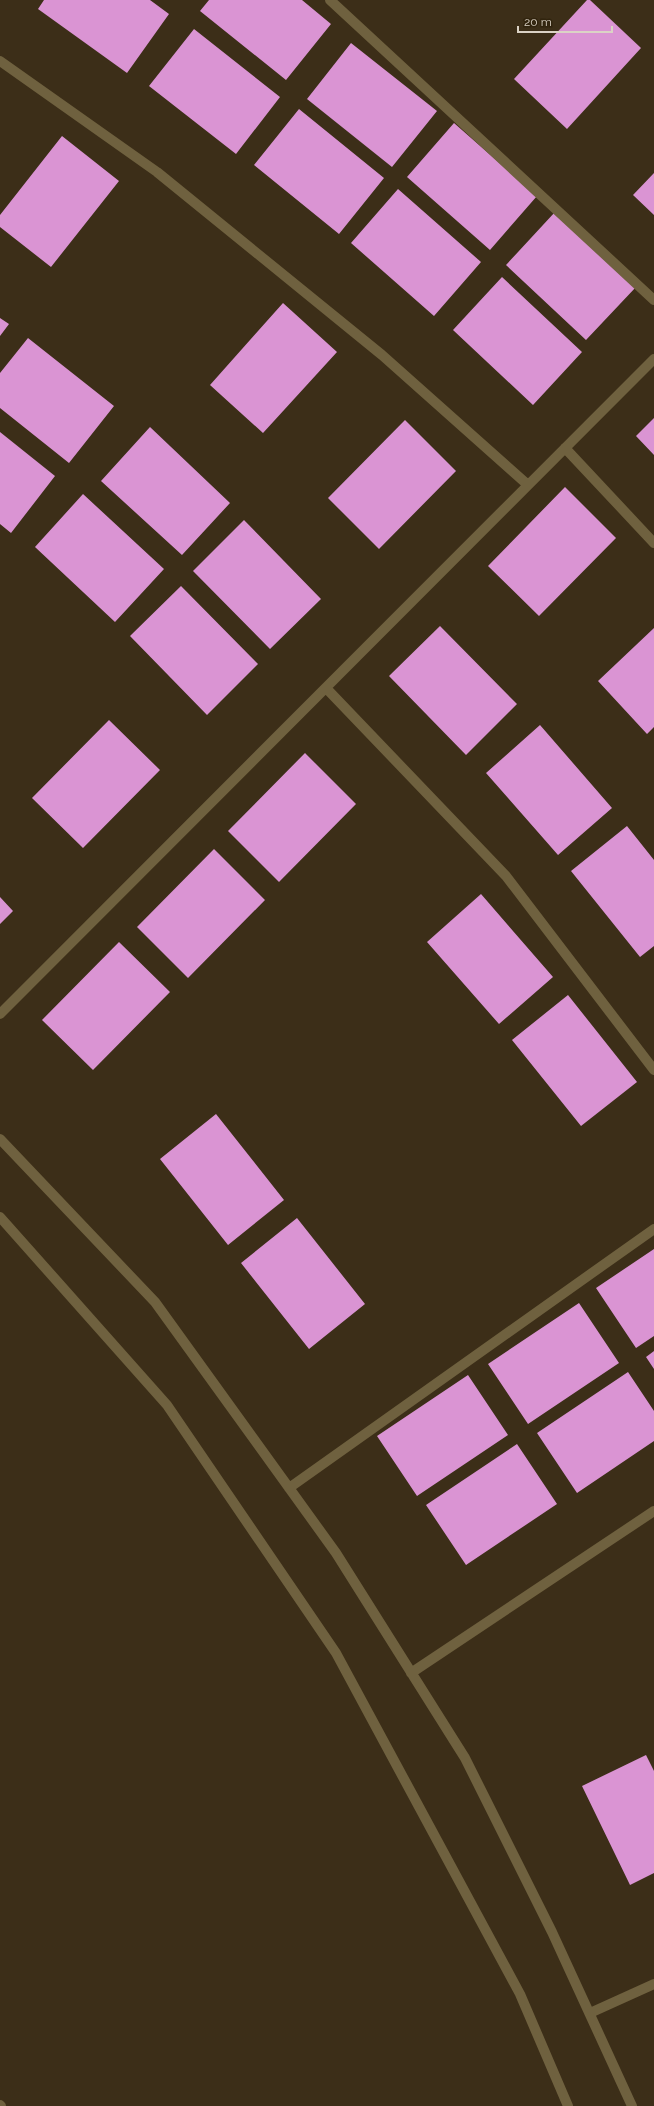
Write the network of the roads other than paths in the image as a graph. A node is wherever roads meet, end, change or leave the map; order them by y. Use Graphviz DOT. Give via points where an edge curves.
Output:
graph roads {
  1 [pos="330,0"];
  2 [pos="0,61"];
  3 [pos="654,300"];
  4 [pos="654,359"];
  5 [pos="565,448"];
  6 [pos="528,485"];
  7 [pos="654,543"];
  8 [pos="326,688"];
  9 [pos="0,1014"];
  10 [pos="654,1070"];
  11 [pos="0,1139"];
  12 [pos="0,1217"];
  13 [pos="654,1229"];
  14 [pos="289,1488"];
  15 [pos="654,1511"];
  16 [pos="410,1673"];
  17 [pos="654,1984"];
  18 [pos="590,2013"];
  19 [pos="568,2106"];
  20 [pos="632,2106"];
  1 -- 3 [label="street"];
  2 -- 6 [label="street" via="157,172 382,355"];
  4 -- 5 [label="street"];
  5 -- 6 [label="street"];
  5 -- 7 [label="street"];
  6 -- 8 [label="street"];
  8 -- 9 [label="street"];
  8 -- 10 [label="street" via="506,876"];
  11 -- 14 [label="street" via="155,1302"];
  12 -- 19 [label="street" via="167,1405 336,1653 520,1994"];
  13 -- 14 [label="street"];
  14 -- 16 [label="street" via="336,1554"];
  15 -- 16 [label="street"];
  16 -- 18 [label="street" via="465,1758"];
  17 -- 18 [label="street"];
  18 -- 20 [label="street"];
}
